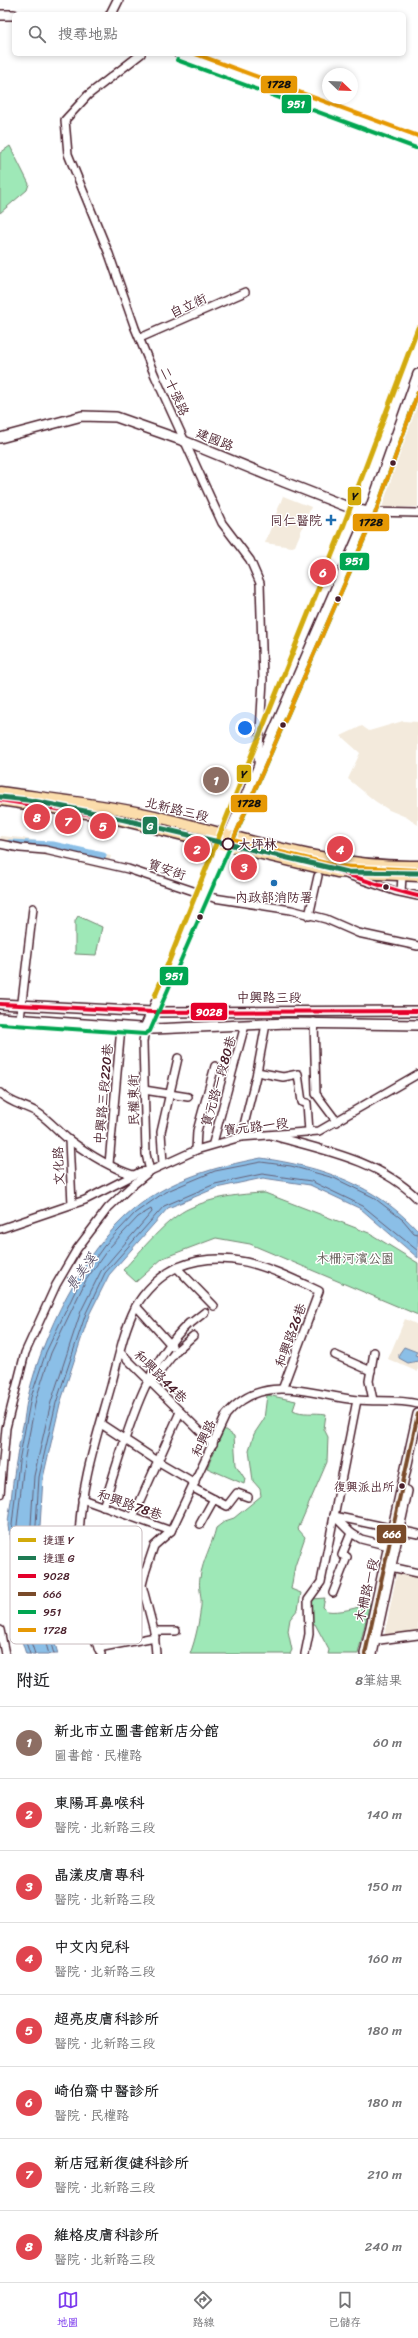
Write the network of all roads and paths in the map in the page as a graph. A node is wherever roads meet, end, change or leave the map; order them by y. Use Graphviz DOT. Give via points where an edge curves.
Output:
graph roads {
  1 [pos="118,0"];
  2 [pos="113,12"];
  3 [pos="0,15"];
  4 [pos="12,15"];
  5 [pos="138,56"];
  6 [pos="184,56"];
  7 [pos="418,142"];
  8 [pos="245,292"];
  9 [pos="140,338"];
  10 [pos="418,374"];
  11 [pos="0,438"];
  12 [pos="184,440"];
  13 [pos="369,512"];
  14 [pos="418,514"];
  15 [pos="258,768"];
  16 [pos="0,792"];
  17 [pos="0,800"];
  18 [pos="227,840"];
  19 [pos="0,844"];
  20 [pos="388,865"];
  21 [pos="418,866"];
  22 [pos="343,872"];
  23 [pos="318,876"];
  24 [pos="402,876"];
  25 [pos="418,876"];
  26 [pos="400,892"];
  27 [pos="203,894"];
  28 [pos="418,896"];
  29 [pos="33,908"];
  30 [pos="309,916"];
  31 [pos="418,946"];
  32 [pos="0,1004"];
  33 [pos="22,1005"];
  34 [pos="418,1011"];
  35 [pos="152,1012"];
  36 [pos="0,1018"];
  37 [pos="20,1019"];
  38 [pos="314,1022"];
  39 [pos="266,1024"];
  40 [pos="245,1025"];
  41 [pos="418,1025"];
  42 [pos="121,1027"];
  43 [pos="145,1028"];
  44 [pos="178,1058"];
  45 [pos="215,1066"];
  46 [pos="257,1072"];
  47 [pos="418,1074"];
  48 [pos="144,1090"];
  49 [pos="0,1092"];
  50 [pos="170,1094"];
  51 [pos="188,1097"];
  52 [pos="338,1122"];
  53 [pos="309,1132"];
  54 [pos="266,1134"];
  55 [pos="241,1137"];
  56 [pos="69,1140"];
  57 [pos="213,1144"];
  58 [pos="196,1150"];
  59 [pos="108,1164"];
  60 [pos="163,1164"];
  61 [pos="150,1171"];
  62 [pos="133,1175"];
  63 [pos="418,1199"];
  64 [pos="72,1204"];
  65 [pos="0,1229"];
  66 [pos="177,1268"];
  67 [pos="319,1291"];
  68 [pos="136,1306"];
  69 [pos="214,1306"];
  70 [pos="205,1312"];
  71 [pos="193,1336"];
  72 [pos="169,1344"];
  73 [pos="176,1351"];
  74 [pos="120,1352"];
  75 [pos="374,1352"];
  76 [pos="335,1355"];
  77 [pos="371,1371"];
  78 [pos="149,1381"];
  79 [pos="283,1387"];
  80 [pos="357,1400"];
  81 [pos="373,1400"];
  82 [pos="418,1404"];
  83 [pos="180,1412"];
  84 [pos="418,1414"];
  85 [pos="101,1424"];
  86 [pos="126,1440"];
  87 [pos="418,1443"];
  88 [pos="213,1444"];
  89 [pos="159,1462"];
  90 [pos="194,1485"];
  91 [pos="0,1494"];
  92 [pos="248,1497"];
  93 [pos="214,1498"];
  94 [pos="82,1499"];
  95 [pos="103,1507"];
  96 [pos="334,1516"];
  97 [pos="133,1517"];
  98 [pos="200,1524"];
  99 [pos="81,1526"];
  100 [pos="171,1530"];
  101 [pos="396,1530"];
  102 [pos="351,1533"];
  103 [pos="418,1534"];
  104 [pos="389,1546"];
  105 [pos="391,1567"];
  106 [pos="142,1572"];
  107 [pos="145,1573"];
  108 [pos="418,1573"];
  109 [pos="333,1592"];
  110 [pos="0,1630"];
  111 [pos="176,1631"];
  112 [pos="154,1634"];
  113 [pos="418,1635"];
  114 [pos="142,1638"];
  115 [pos="371,1641"];
  116 [pos="122,1644"];
  117 [pos="100,1651"];
  118 [pos="4,1654"];
  119 [pos="156,1654"];
  120 [pos="304,1654"];
  121 [pos="365,1654"];
  122 [pos="372,1654"];
  1 -- 2 [label="street"];
  3 -- 4 [label="street"];
  5 -- 9 [label="street, 二十張路" via="88,95 65,120 65,128 68,154 118,276"];
  6 -- 7 [label="street"];
  8 -- 9 [label="street, 自立街"];
  9 -- 12 [label="street, 二十張路"];
  10 -- 13 [label="street"];
  11 -- 12 [label="street, 建國路" via="82,416 103,416 116,417"];
  12 -- 13 [label="street, 建國路" via="291,485"];
  12 -- 15 [label="street, 二十張路" via="222,523 250,560 260,583 263,680"];
  13 -- 14 [label="street, 建國路"];
  13 -- 15 [label="street"];
  15 -- 18 [label="street"];
  16 -- 18 [label="main road, 北新路三段" via="122,809"];
  17 -- 18 [label="main road, 北新路三段"];
  18 -- 20 [label="main road, 北新路三段"];
  18 -- 22 [label="main road, 北新路三段"];
  18 -- 27 [label="street"];
  19 -- 27 [label="street, 寶安街" via="45,850 128,869"];
  20 -- 21 [label="main road, 北新路三段"];
  20 -- 24 [label="street" via="388,871"];
  22 -- 24 [label="main road, 北新路三段"];
  22 -- 26 [label="street"];
  23 -- 30 [label="street"];
  24 -- 25 [label="main road, 北新路三段"];
  24 -- 26 [label="street"];
  26 -- 28 [label="street"];
  27 -- 30 [label="street, 寶安街" via="291,910"];
  27 -- 35 [label="street"];
  29 -- 33 [label="street"];
  30 -- 31 [label="street, 寶安街" via="326,919 358,933"];
  32 -- 33 [label="street, 中興路三段"];
  33 -- 35 [label="street, 中興路三段"];
  33 -- 37 [label="street"];
  34 -- 35 [label="street, 中興路三段"];
  35 -- 43 [label="street"];
  36 -- 37 [label="street, 中興路三段"];
  37 -- 42 [label="street, 中興路三段"];
  38 -- 39 [label="street, 中興路三段"];
  38 -- 41 [label="street, 中興路三段"];
  38 -- 52 [label="street" via="316,1094"];
  39 -- 40 [label="street, 中興路三段"];
  39 -- 46 [label="street"];
  40 -- 43 [label="street, 中興路三段" via="179,1029"];
  40 -- 57 [label="street, 寶元路一段80巷"];
  42 -- 43 [label="street, 中興路三段"];
  42 -- 59 [label="street, 中興路三段220巷"];
  43 -- 48 [label="street, 民權東街"];
  44 -- 50 [label="street"];
  45 -- 58 [label="street" via="197,1131"];
  46 -- 53 [label="street" via="283,1077 298,1074 302,1102 307,1103"];
  46 -- 55 [label="street"];
  47 -- 52 [label="street, 寶元路一段"];
  48 -- 50 [label="street"];
  48 -- 61 [label="street, 民權東街" via="146,1154"];
  49 -- 56 [label="street, 文化路" via="11,1101 37,1112"];
  50 -- 51 [label="street"];
  50 -- 60 [label="street" via="161,1132"];
  52 -- 53 [label="street, 寶元路一段" via="319,1131"];
  53 -- 54 [label="street, 寶元路一段"];
  54 -- 55 [label="street, 寶元路一段"];
  54 -- 63 [label="street" via="332,1151 365,1164 400,1184"];
  55 -- 57 [label="street, 寶元路一段"];
  56 -- 59 [label="street"];
  56 -- 64 [label="street, 文化路"];
  57 -- 58 [label="street, 寶元路一段"];
  58 -- 60 [label="street, 寶元路一段"];
  59 -- 62 [label="street"];
  60 -- 61 [label="street, 寶元路一段"];
  61 -- 62 [label="street, 寶元路一段"];
  61 -- 91 [label="street" via="108,1208 77,1249 56,1285 25,1353 6,1428"];
  62 -- 64 [label="street, 寶元路一段"];
  64 -- 65 [label="street, 寶元路一段"];
  66 -- 67 [label="street, 和興路44巷" via="198,1260 234,1258 266,1266"];
  66 -- 68 [label="street, 和興路44巷" via="157,1280"];
  66 -- 69 [label="street"];
  67 -- 79 [label="street, 和興路26巷"];
  68 -- 72 [label="street"];
  68 -- 74 [label="street, 和興路44巷"];
  70 -- 72 [label="street"];
  71 -- 73 [label="street"];
  72 -- 73 [label="street"];
  72 -- 78 [label="street"];
  73 -- 78 [label="street"];
  74 -- 78 [label="street, 和興路44巷"];
  74 -- 85 [label="street"];
  75 -- 77 [label="street"];
  76 -- 77 [label="street"];
  77 -- 81 [label="street"];
  78 -- 83 [label="street, 和興路44巷"];
  78 -- 86 [label="street"];
  79 -- 80 [label="street, 和興路"];
  79 -- 88 [label="street, 和興路" via="251,1395 235,1404 226,1415"];
  80 -- 81 [label="street, 和興路"];
  80 -- 96 [label="street"];
  81 -- 82 [label="street, 和興路"];
  83 -- 88 [label="street, 和興路44巷"];
  83 -- 89 [label="street"];
  84 -- 101 [label="street, 木柵路一段"];
  85 -- 86 [label="street"];
  85 -- 94 [label="street"];
  86 -- 89 [label="street"];
  86 -- 95 [label="street"];
  87 -- 101 [label="street, 木柵路一段"];
  88 -- 90 [label="street, 和興路"];
  89 -- 90 [label="street"];
  89 -- 97 [label="street"];
  90 -- 93 [label="street"];
  90 -- 100 [label="street, 和興路"];
  92 -- 93 [label="street" via="238,1493 227,1506"];
  93 -- 98 [label="street"];
  94 -- 95 [label="street, 和興路78巷"];
  94 -- 99 [label="street"];
  95 -- 97 [label="street, 和興路78巷"];
  96 -- 101 [label="street"];
  96 -- 102 [label="street"];
  96 -- 120 [label="street" via="321,1582 308,1600 309,1634"];
  97 -- 100 [label="street, 和興路78巷"];
  100 -- 107 [label="street, 和興路" via="154,1546"];
  101 -- 103 [label="street"];
  101 -- 104 [label="street, 木柵路一段"];
  101 -- 105 [label="street, 木柵路一段"];
  102 -- 104 [label="street" via="361,1539"];
  102 -- 109 [label="street" via="342,1555 347,1557"];
  104 -- 115 [label="street, 木柵路一段"];
  105 -- 108 [label="street"];
  105 -- 115 [label="street, 木柵路一段"];
  106 -- 107 [label="street"];
  107 -- 112 [label="street, 和興路" via="142,1586"];
  110 -- 118 [label="street"];
  111 -- 112 [label="street"];
  112 -- 114 [label="street"];
  112 -- 119 [label="street, 和興路"];
  113 -- 115 [label="street"];
  115 -- 121 [label="street, 木柵路一段"];
  115 -- 122 [label="street, 木柵路一段"];
  116 -- 117 [label="street"];
}
